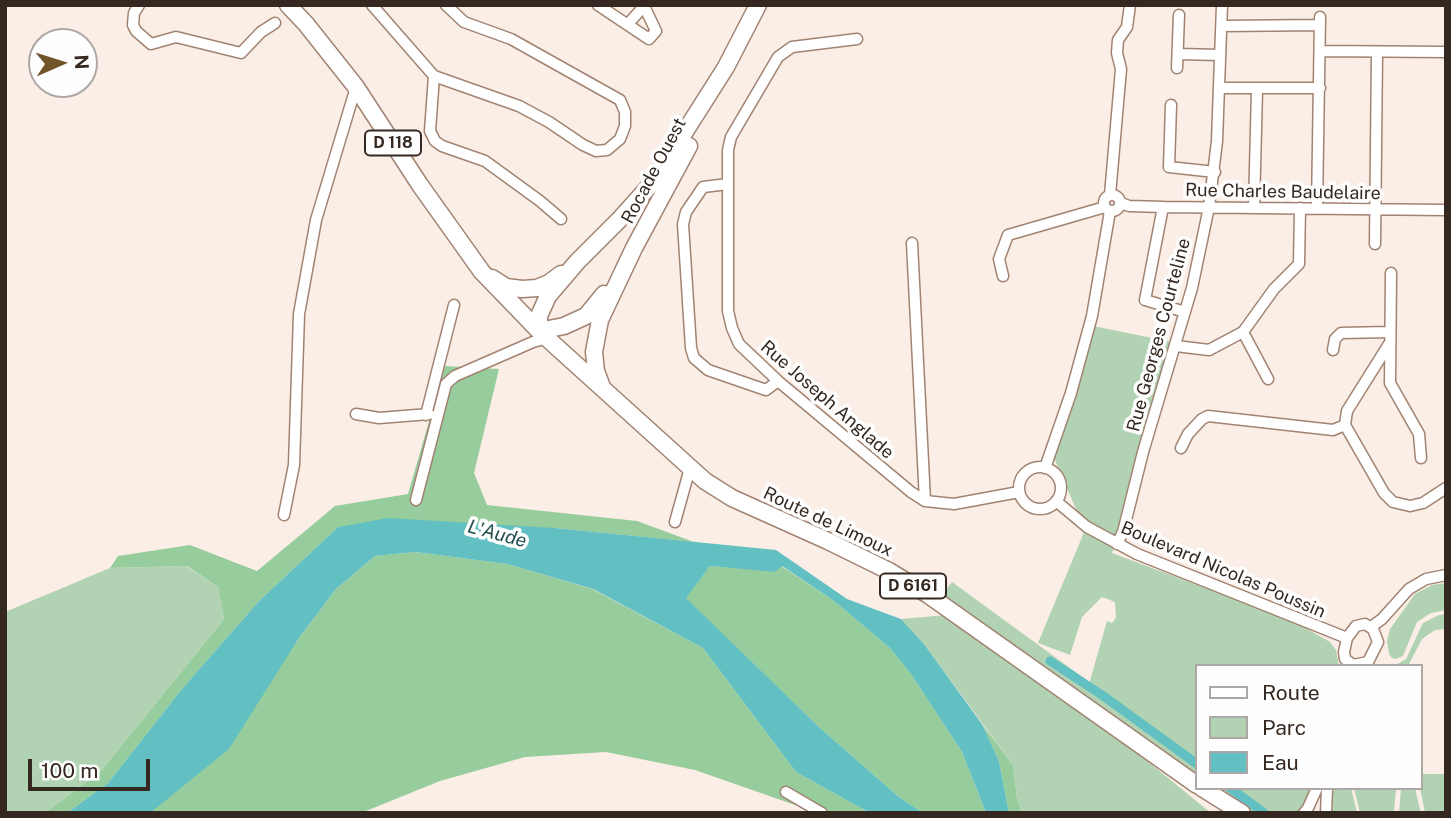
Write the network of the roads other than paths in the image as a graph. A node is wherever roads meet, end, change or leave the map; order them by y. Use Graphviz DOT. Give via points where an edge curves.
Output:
graph roads {
  1 [pos="139,5"];
  2 [pos="372,5"];
  3 [pos="446,5"];
  4 [pos="598,5"];
  5 [pos="758,5"];
  6 [pos="1130,5"];
  7 [pos="1222,5"];
  8 [pos="645,6"];
  9 [pos="294,11"];
  10 [pos="1179,15"];
  11 [pos="275,23"];
  12 [pos="628,24"];
  13 [pos="1222,26"];
  14 [pos="857,39"];
  15 [pos="1321,51"];
  16 [pos="1446,52"];
  17 [pos="1377,53"];
  18 [pos="1178,54"];
  19 [pos="1220,55"];
  20 [pos="726,67"];
  21 [pos="1177,68"];
  22 [pos="434,76"];
  23 [pos="356,87"];
  24 [pos="1219,88"];
  25 [pos="1320,88"];
  26 [pos="1257,90"];
  27 [pos="1171,106"];
  28 [pos="1215,172"];
  29 [pos="728,184"];
  30 [pos="1110,195"];
  31 [pos="1121,203"];
  32 [pos="1163,207"];
  33 [pos="1209,207"];
  34 [pos="1254,207"];
  35 [pos="1300,208"];
  36 [pos="1317,208"];
  37 [pos="1108,209"];
  38 [pos="1374,209"];
  39 [pos="1446,210"];
  40 [pos="561,219"];
  41 [pos="912,243"];
  42 [pos="1375,244"];
  43 [pos="634,248"];
  44 [pos="577,262"];
  45 [pos="482,272"];
  46 [pos="1391,273"];
  47 [pos="1003,276"];
  48 [pos="454,305"];
  49 [pos="1185,312"];
  50 [pos="1243,332"];
  51 [pos="539,337"];
  52 [pos="1389,338"];
  53 [pos="1176,346"];
  54 [pos="1333,350"];
  55 [pos="1268,379"];
  56 [pos="778,381"];
  57 [pos="603,388"];
  58 [pos="623,408"];
  59 [pos="356,414"];
  60 [pos="431,414"];
  61 [pos="1345,425"];
  62 [pos="1181,449"];
  63 [pos="1421,458"];
  64 [pos="690,468"];
  65 [pos="1045,468"];
  66 [pos="1446,488"];
  67 [pos="1019,492"];
  68 [pos="416,500"];
  69 [pos="925,501"];
  70 [pos="1056,501"];
  71 [pos="284,515"];
  72 [pos="675,522"];
  73 [pos="1117,544"];
  74 [pos="1446,575"];
  75 [pos="1371,628"];
  76 [pos="1347,638"];
  77 [pos="1351,664"];
  78 [pos="1363,664"];
  79 [pos="1196,786"];
  80 [pos="1201,790"];
  81 [pos="1203,790"];
  82 [pos="1316,790"];
  83 [pos="1327,790"];
  84 [pos="786,792"];
  85 [pos="822,813"];
  86 [pos="1224,813"];
  87 [pos="1242,813"];
  88 [pos="1304,813"];
  89 [pos="1326,813"];
  1 -- 11 [label="street" via="133,25 151,44 176,37 240,53"];
  2 -- 22 [label="street"];
  3 -- 22 [label="street" via="464,22 511,39 620,100 625,126 620,139 607,150 596,151 519,106"];
  4 -- 12 [label="street"];
  5 -- 20 [label="main road, Rocade Ouest"];
  6 -- 30 [label="street" via="1116,53 1121,69"];
  7 -- 13 [label="street, Rue Georges Courteline"];
  8 -- 12 [label="street"];
  8 -- 12 [label="street" via="656,31 649,39"];
  9 -- 23 [label="main road, D 118"];
  10 -- 18 [label="street"];
  13 -- 15 [label="street" via="1320,21"];
  13 -- 19 [label="street, Rue Georges Courteline"];
  14 -- 29 [label="street, Rue Joseph Anglade" via="792,47 778,58 732,137"];
  15 -- 17 [label="street"];
  15 -- 25 [label="street"];
  16 -- 17 [label="street"];
  17 -- 38 [label="street"];
  18 -- 19 [label="street"];
  18 -- 21 [label="street"];
  19 -- 24 [label="street, Rue Georges Courteline"];
  20 -- 43 [label="main road, Rocade Ouest" via="706,115"];
  20 -- 44 [label="main road, Rocade Ouest" via="653,182"];
  22 -- 40 [label="street" via="430,131 435,141 485,161"];
  23 -- 45 [label="main road, D 118"];
  23 -- 71 [label="street" via="316,220 299,314 294,465"];
  24 -- 26 [label="street"];
  24 -- 28 [label="street, Rue Georges Courteline"];
  25 -- 26 [label="street"];
  25 -- 36 [label="street"];
  26 -- 34 [label="street"];
  27 -- 28 [label="street" via="1169,167"];
  28 -- 33 [label="street, Rue Georges Courteline"];
  29 -- 56 [label="street, Rue Joseph Anglade" via="728,311 732,328 739,344"];
  29 -- 56 [label="street" via="703,187 683,225 691,348 694,358 708,370 766,390"];
  30 -- 31 [label="street" via="1118,196"];
  30 -- 37 [label="street" via="1105,200"];
  31 -- 32 [label="street, Rue Charles Baudelaire"];
  31 -- 37 [label="street" via="1117,210"];
  32 -- 33 [label="street, Rue Charles Baudelaire"];
  32 -- 49 [label="street" via="1145,300"];
  33 -- 34 [label="street, Rue Charles Baudelaire"];
  33 -- 49 [label="street, Rue Georges Courteline"];
  34 -- 35 [label="street, Rue Charles Baudelaire"];
  35 -- 36 [label="street, Rue Charles Baudelaire"];
  35 -- 50 [label="street" via="1299,264"];
  36 -- 38 [label="street, Rue Charles Baudelaire"];
  37 -- 47 [label="street" via="1008,235 999,259"];
  37 -- 65 [label="street" via="1093,316"];
  38 -- 39 [label="street, Rue Charles Baudelaire"];
  38 -- 42 [label="street"];
  41 -- 69 [label="street"];
  43 -- 51 [label="main road" via="586,316"];
  43 -- 57 [label="main road, Rocade Ouest" via="600,320 594,352"];
  44 -- 45 [label="main road, Rocade Ouest" via="537,288 506,287"];
  44 -- 51 [label="main road, Rocade Ouest" via="542,307"];
  45 -- 51 [label="main road, D 118"];
  46 -- 52 [label="street"];
  48 -- 60 [label="street"];
  49 -- 53 [label="street, Rue Georges Courteline"];
  50 -- 53 [label="street" via="1209,350"];
  50 -- 55 [label="street"];
  51 -- 57 [label="main road, D 6161"];
  51 -- 58 [label="main road, D 6161" via="601,394"];
  51 -- 60 [label="street" via="455,376"];
  52 -- 54 [label="street" via="1341,333"];
  52 -- 61 [label="street" via="1347,411"];
  52 -- 63 [label="street" via="1390,383 1419,434"];
  53 -- 73 [label="street, Rue Georges Courteline"];
  56 -- 69 [label="street, Rue Joseph Anglade"];
  57 -- 58 [label="main road, D 6161"];
  58 -- 64 [label="main road, Route de Limoux / D 6161"];
  59 -- 60 [label="street" via="379,418"];
  60 -- 68 [label="street"];
  61 -- 62 [label="street" via="1333,430 1208,416 1188,434"];
  61 -- 66 [label="street" via="1393,502 1423,503"];
  64 -- 72 [label="street"];
  64 -- 79 [label="main road, Route de Limoux / D 6161" via="732,498 855,554 927,594"];
  65 -- 67 [label="street" via="1026,473"];
  65 -- 70 [label="street" via="1060,482"];
  67 -- 69 [label="street" via="954,505"];
  67 -- 70 [label="street" via="1023,501 1037,509"];
  70 -- 73 [label="street, Boulevard Nicolas Poussin"];
  73 -- 76 [label="street, Boulevard Nicolas Poussin"];
  74 -- 75 [label="street" via="1409,589"];
  75 -- 76 [label="street" via="1356,626"];
  75 -- 78 [label="street" via="1378,642 1368,663"];
  76 -- 77 [label="street" via="1345,659"];
  80 -- 86 [label="main road, D 6161"];
  81 -- 87 [label="main road, D 6161"];
  82 -- 88 [label="street"];
  83 -- 89 [label="street"];
  84 -- 85 [label="street"];
}
